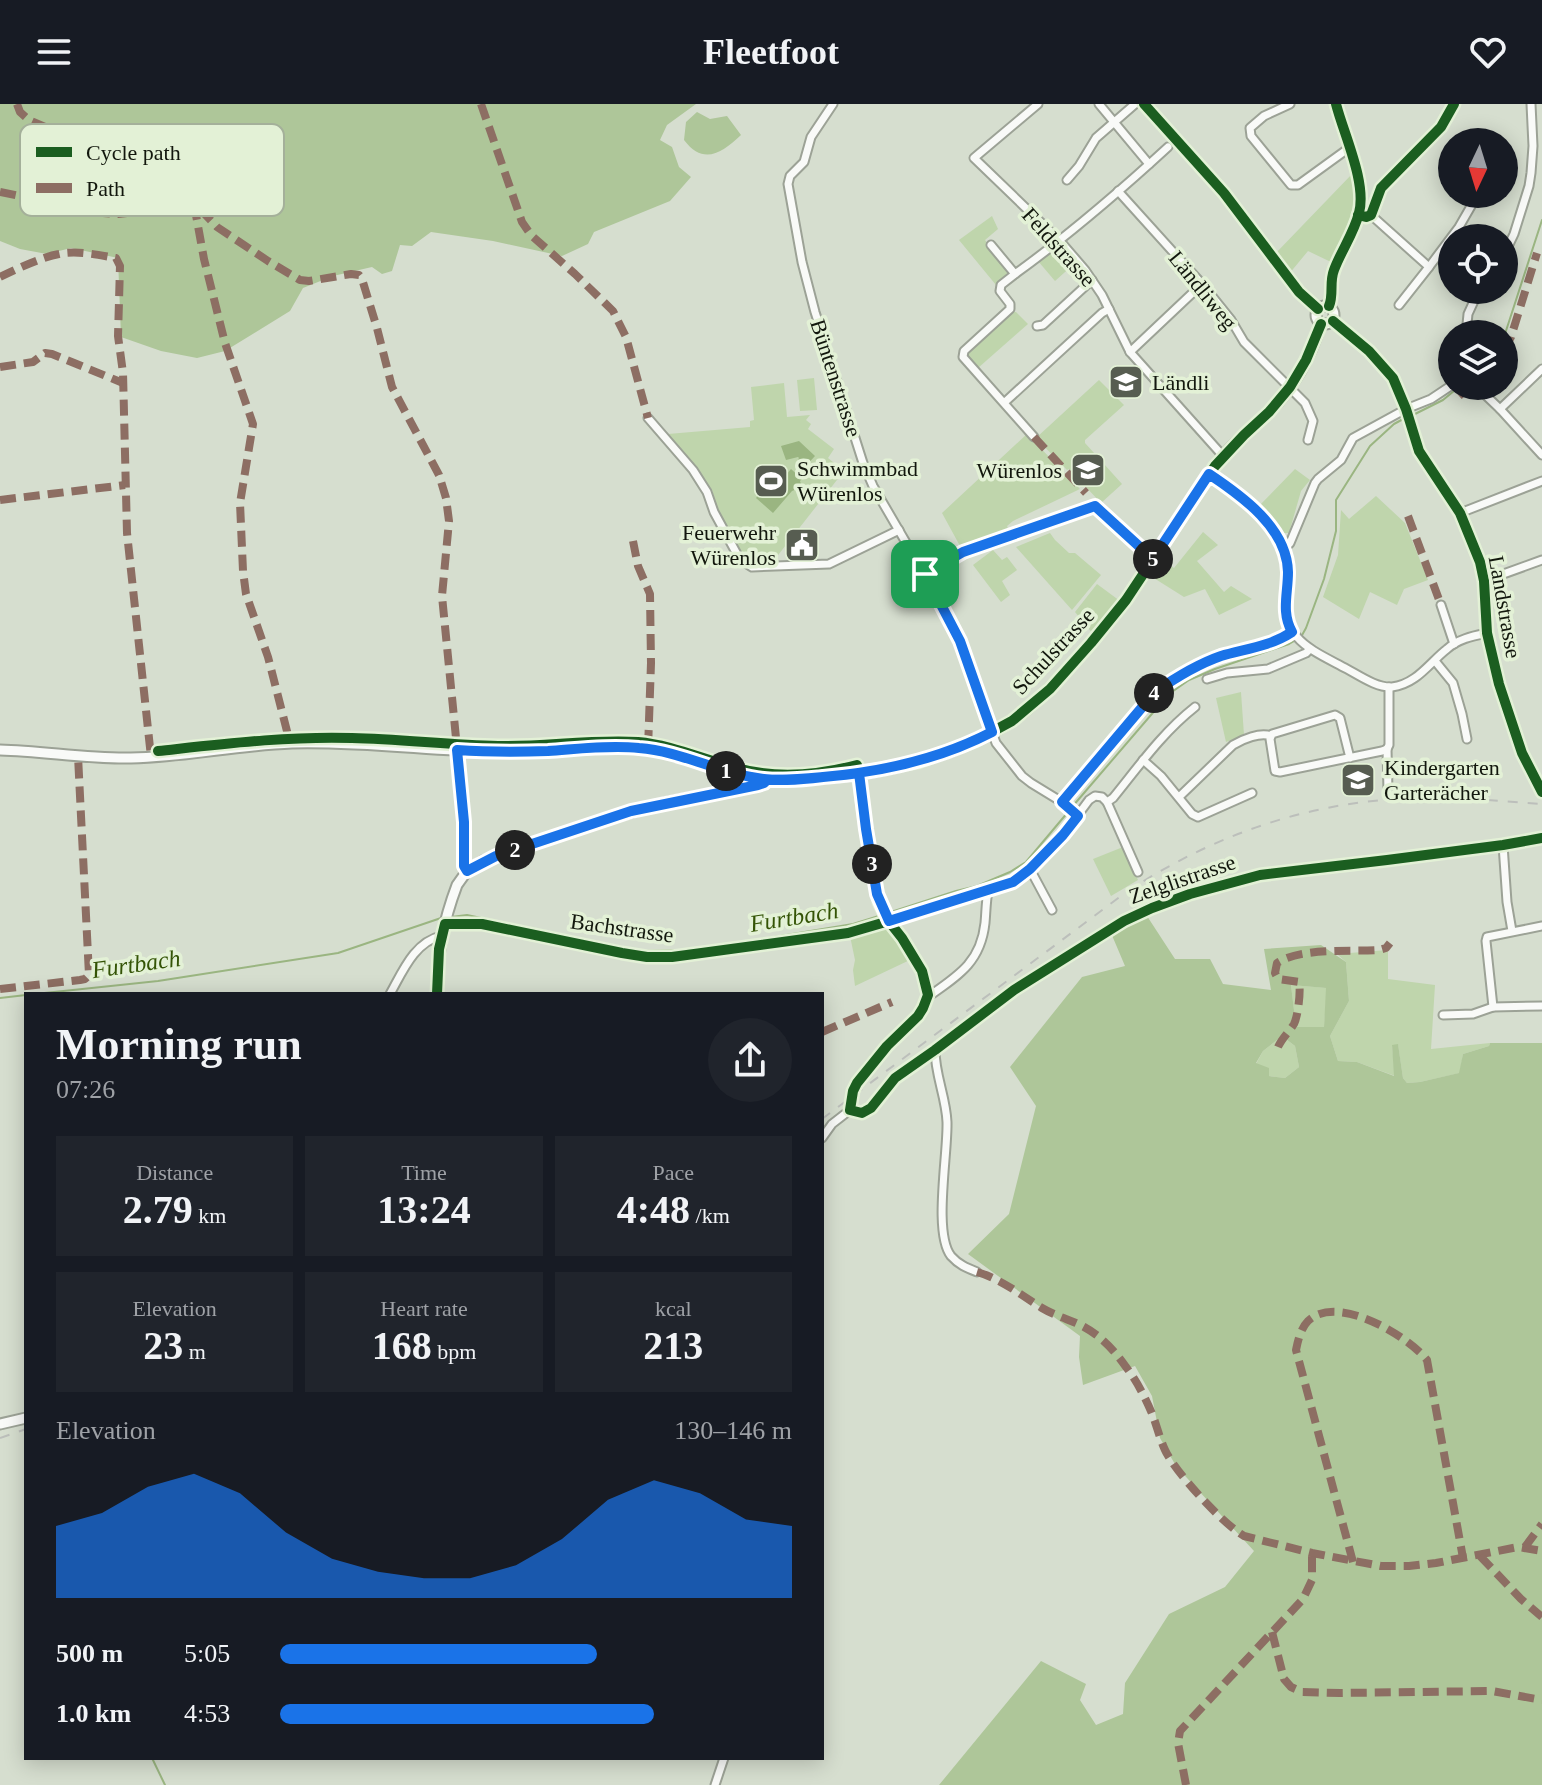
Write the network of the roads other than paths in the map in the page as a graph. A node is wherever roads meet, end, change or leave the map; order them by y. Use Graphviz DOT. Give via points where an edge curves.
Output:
graph roads {
  1 [pos="833,104"];
  2 [pos="1038,104"];
  3 [pos="1099,104"];
  4 [pos="1135,104"];
  5 [pos="1144,104"];
  6 [pos="1290,104"];
  7 [pos="1336,104"];
  8 [pos="1454,104"];
  9 [pos="1531,104"];
  10 [pos="1114,121"];
  11 [pos="1168,147"];
  12 [pos="1349,148"];
  13 [pos="1149,164"];
  14 [pos="1067,180"];
  15 [pos="1118,191"];
  16 [pos="1470,208"];
  17 [pos="1358,215"];
  18 [pos="1371,215"];
  19 [pos="1517,224"];
  20 [pos="1060,241"];
  21 [pos="991,245"];
  22 [pos="1429,267"];
  23 [pos="1015,274"];
  24 [pos="1092,280"];
  25 [pos="1202,284"];
  26 [pos="1399,305"];
  27 [pos="1329,306"];
  28 [pos="1109,309"];
  29 [pos="1318,309"];
  30 [pos="1333,321"];
  31 [pos="1321,324"];
  32 [pos="1037,326"];
  33 [pos="1130,352"];
  34 [pos="1542,370"];
  35 [pos="1290,387"];
  36 [pos="1438,394"];
  37 [pos="1491,400"];
  38 [pos="1005,402"];
  39 [pos="1500,409"];
  40 [pos="1406,414"];
  41 [pos="648,418"];
  42 [pos="1034,437"];
  43 [pos="1308,440"];
  44 [pos="1542,455"];
  45 [pos="1223,456"];
  46 [pos="1209,474"];
  47 [pos="1540,482"];
  48 [pos="1542,491"];
  49 [pos="1460,513"];
  50 [pos="899,530"];
  51 [pos="1284,549"];
  52 [pos="1153,559"];
  53 [pos="1542,560"];
  54 [pos="925,574"];
  55 [pos="1484,581"];
  56 [pos="1441,605"];
  57 [pos="1487,633"];
  58 [pos="1296,636"];
  59 [pos="1454,644"];
  60 [pos="1310,649"];
  61 [pos="1223,658"];
  62 [pos="1435,661"];
  63 [pos="1227,671"];
  64 [pos="1207,679"];
  65 [pos="1389,687"];
  66 [pos="1195,707"];
  67 [pos="992,732"];
  68 [pos="1271,736"];
  69 [pos="1467,739"];
  70 [pos="1387,749"];
  71 [pos="0,750"];
  72 [pos="457,750"];
  73 [pos="1350,758"];
  74 [pos="1143,760"];
  75 [pos="859,773"];
  76 [pos="767,780"];
  77 [pos="1388,791"];
  78 [pos="1542,791"];
  79 [pos="1252,793"];
  80 [pos="1179,797"];
  81 [pos="1107,802"];
  82 [pos="1064,804"];
  83 [pos="1077,815"];
  84 [pos="1542,838"];
  85 [pos="1503,845"];
  86 [pos="1030,869"];
  87 [pos="467,871"];
  88 [pos="1138,872"];
  89 [pos="988,891"];
  90 [pos="1052,910"];
  91 [pos="886,917"];
  92 [pos="446,920"];
  93 [pos="1542,926"];
  94 [pos="1512,931"];
  95 [pos="441,936"];
  96 [pos="391,992"];
  97 [pos="437,992"];
  98 [pos="928,995"];
  99 [pos="1542,1006"];
  100 [pos="1493,1007"];
  101 [pos="1443,1015"];
  102 [pos="935,1050"];
  103 [pos="921,1060"];
  104 [pos="935,1066"];
  105 [pos="850,1110"];
  106 [pos="824,1135"];
  107 [pos="977,1272"];
  108 [pos="24,1418"];
  109 [pos="0,1424"];
  110 [pos="723,1760"];
  111 [pos="715,1785"];
  1 -- 50 [label="street, Büntenstrasse" via="811,137 804,162 790,176 789,192 815,312 863,463"];
  2 -- 20 [label="street, Feldstrasse" via="974,158"];
  3 -- 10 [label="street"];
  4 -- 10 [label="street"];
  5 -- 29 [label="street"];
  6 -- 12 [label="street" via="1250,128 1291,185"];
  7 -- 12 [label="street"];
  8 -- 18 [label="street" via="1441,127 1381,188"];
  9 -- 19 [label="street" via="1531,173"];
  10 -- 13 [label="street"];
  10 -- 14 [label="street"];
  11 -- 13 [label="street"];
  12 -- 17 [label="street" via="1360,183"];
  13 -- 15 [label="street"];
  15 -- 20 [label="street"];
  15 -- 25 [label="street, Ländliweg"];
  16 -- 22 [label="street"];
  17 -- 18 [label="street"];
  17 -- 27 [label="street" via="1332,275"];
  18 -- 22 [label="street"];
  20 -- 23 [label="street"];
  20 -- 24 [label="street, Feldstrasse"];
  21 -- 23 [label="street"];
  22 -- 26 [label="street"];
  23 -- 38 [label="street" via="1000,291 1010,309 963,357"];
  24 -- 28 [label="street, Feldstrasse"];
  24 -- 32 [label="street"];
  25 -- 33 [label="street"];
  25 -- 35 [label="street, Ländliweg" via="1241,338"];
  27 -- 29 [label="street"];
  27 -- 30 [label="street"];
  28 -- 33 [label="street, Feldstrasse"];
  28 -- 38 [label="street"];
  29 -- 31 [label="street"];
  30 -- 31 [label="street"];
  30 -- 40 [label="street, Landstrasse" via="1393,378"];
  31 -- 35 [label="street, Schulstrasse"];
  33 -- 45 [label="street, Feldstrasse"];
  34 -- 39 [label="street"];
  35 -- 43 [label="street, Ländliweg" via="1313,421"];
  35 -- 45 [label="street, Schulstrasse"];
  36 -- 40 [label="street"];
  37 -- 39 [label="street"];
  38 -- 42 [label="street"];
  39 -- 44 [label="street"];
  40 -- 49 [label="street, Landstrasse" via="1423,458"];
  40 -- 51 [label="street" via="1357,435 1341,460 1318,479"];
  41 -- 50 [label="street" via="693,470 738,556 752,567 829,564"];
  45 -- 46 [label="street, Schulstrasse"];
  46 -- 51 [label="street" via="1254,508"];
  46 -- 52 [label="street, Schulstrasse"];
  47 -- 48 [label="street"];
  47 -- 49 [label="street"];
  49 -- 55 [label="street, Landstrasse"];
  50 -- 54 [label="street, Büntenstrasse"];
  51 -- 58 [label="street" via="1285,613"];
  52 -- 54 [label="street" via="1095,506 963,552"];
  52 -- 67 [label="street, Schulstrasse" via="1126,600 1050,689"];
  53 -- 55 [label="street"];
  54 -- 67 [label="street, Büntenstrasse" via="960,641"];
  55 -- 57 [label="street, Landstrasse"];
  56 -- 59 [label="street"];
  57 -- 59 [label="street"];
  57 -- 78 [label="street, Landstrasse" via="1513,730"];
  58 -- 60 [label="street"];
  58 -- 61 [label="street"];
  59 -- 62 [label="street"];
  60 -- 63 [label="street" via="1268,669"];
  60 -- 65 [label="street"];
  61 -- 63 [label="street"];
  61 -- 82 [label="street" via="1192,669 1155,692"];
  62 -- 65 [label="street" via="1411,680"];
  62 -- 69 [label="street" via="1453,683"];
  63 -- 64 [label="street"];
  65 -- 70 [label="street"];
  66 -- 74 [label="street"];
  67 -- 75 [label="street, Schulstrasse" via="932,758"];
  67 -- 82 [label="street, Büntenstrasse" via="1022,776"];
  68 -- 73 [label="street" via="1275,771"];
  68 -- 73 [label="street" via="1335,715"];
  68 -- 80 [label="street" via="1233,745"];
  70 -- 73 [label="street"];
  70 -- 77 [label="street"];
  71 -- 72 [label="street, Schulstrasse" via="89,757 151,757 297,743"];
  72 -- 76 [label="street, Schulstrasse" via="638,748"];
  72 -- 87 [label="street"];
  74 -- 80 [label="street"];
  74 -- 81 [label="street"];
  75 -- 76 [label="street, Schulstrasse"];
  75 -- 91 [label="street" via="877,894"];
  76 -- 87 [label="street" via="603,820"];
  79 -- 80 [label="street" via="1198,817"];
  81 -- 83 [label="street" via="1095,796"];
  81 -- 88 [label="street"];
  82 -- 83 [label="street"];
  83 -- 86 [label="street, Bachstrasse"];
  84 -- 85 [label="street, Zelglistrasse"];
  85 -- 94 [label="street"];
  85 -- 102 [label="street, Zelglistrasse" via="1260,875 1177,898 1124,921 1039,973"];
  86 -- 89 [label="street, Bachstrasse"];
  86 -- 90 [label="street"];
  87 -- 92 [label="street"];
  89 -- 91 [label="street, Bachstrasse"];
  89 -- 98 [label="street" via="977,953 958,976"];
  91 -- 92 [label="street, Bachstrasse" via="838,935 672,957 622,953"];
  91 -- 98 [label="street" via="918,963"];
  92 -- 95 [label="street"];
  93 -- 94 [label="street"];
  94 -- 100 [label="street" via="1487,937"];
  95 -- 96 [label="street" via="418,950"];
  95 -- 97 [label="street"];
  98 -- 105 [label="street" via="918,1016 857,1083"];
  99 -- 100 [label="street"];
  100 -- 101 [label="street"];
  102 -- 103 [label="street, Zelglistrasse"];
  102 -- 104 [label="street"];
  103 -- 104 [label="street"];
  103 -- 105 [label="street, Zelglistrasse" via="895,1078 866,1112"];
  104 -- 107 [label="street" via="947,1123 945,1238 949,1254"];
  105 -- 106 [label="street"];
  108 -- 109 [label="street"];
  110 -- 111 [label="street"];
}
